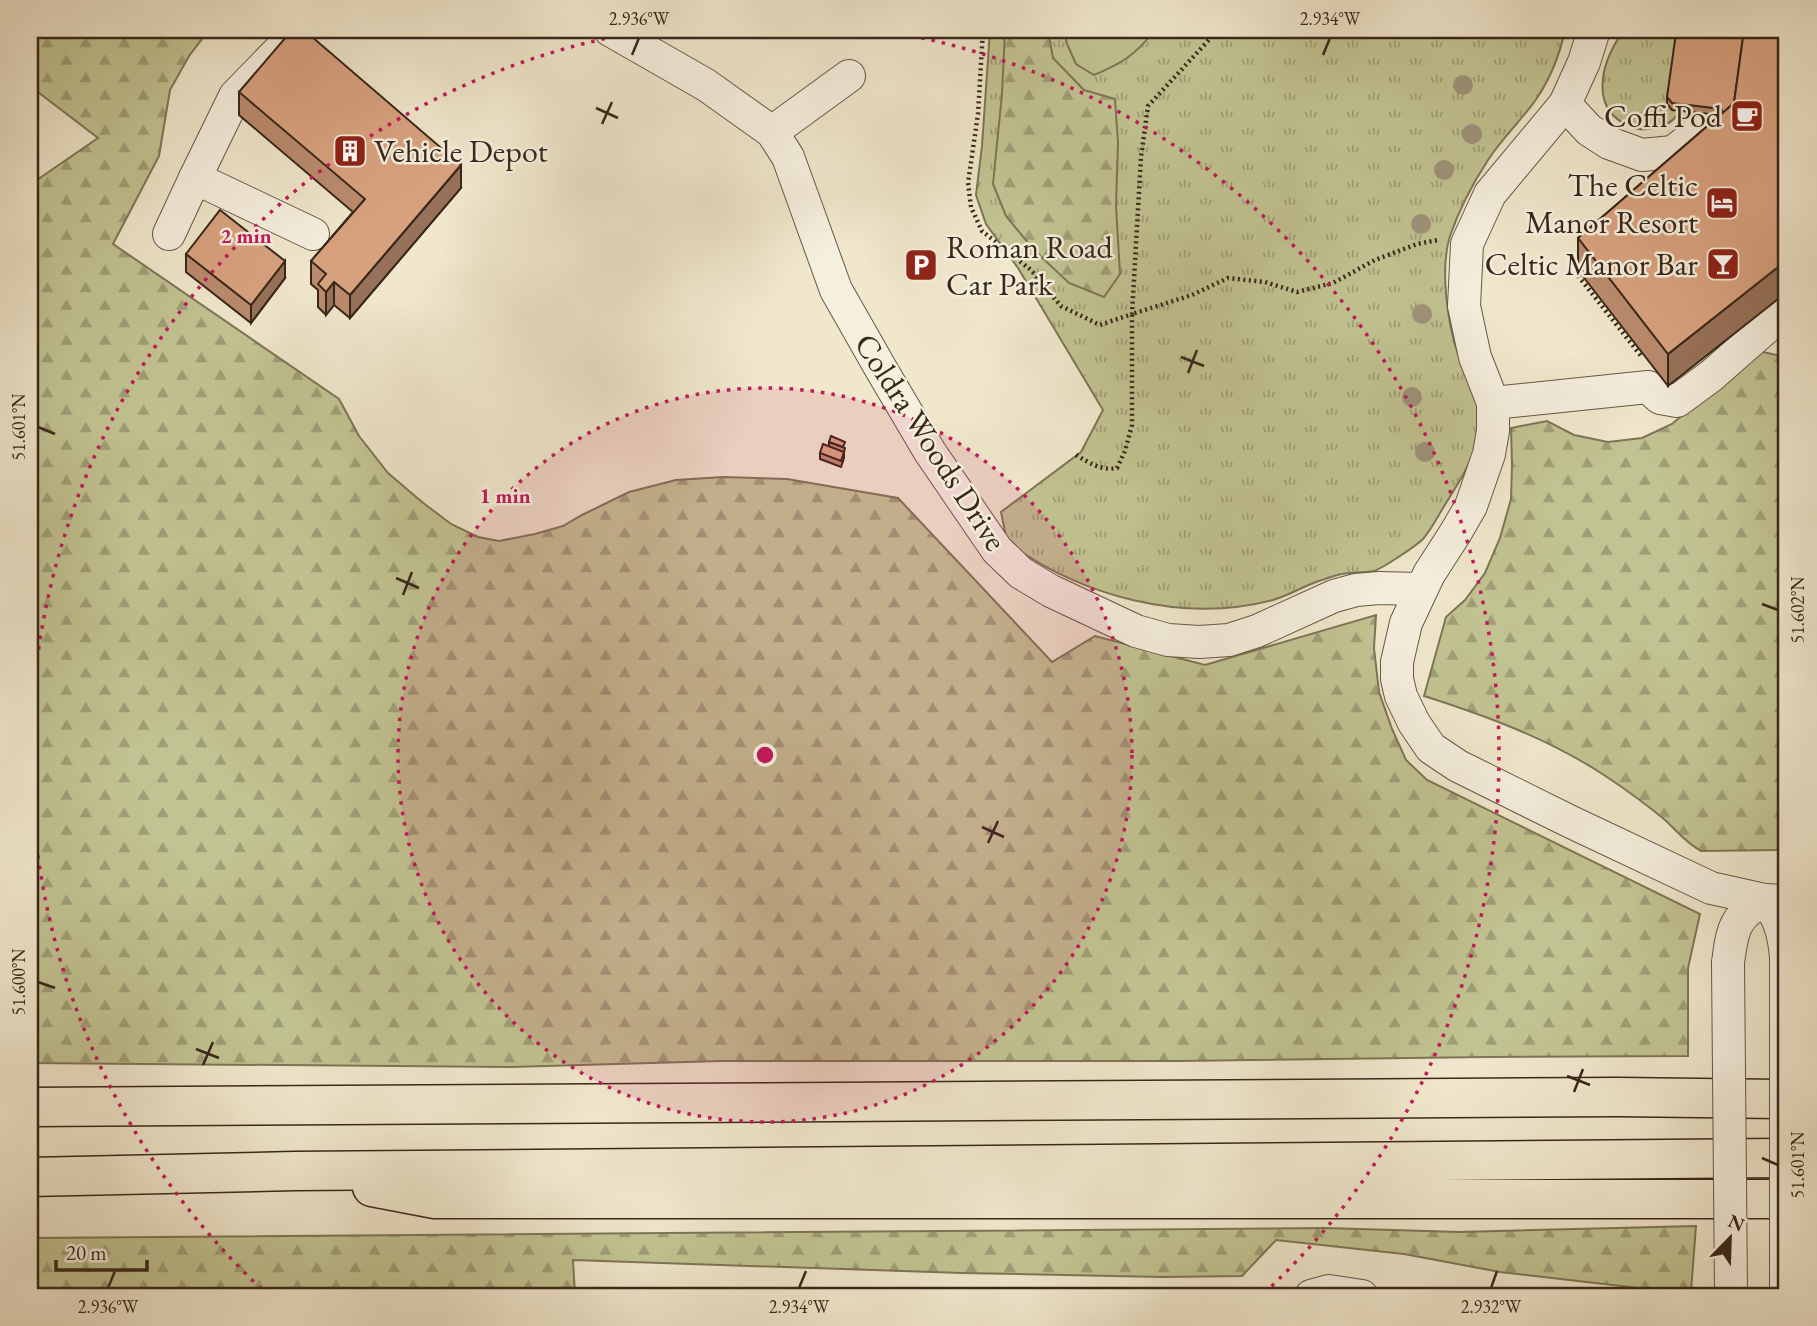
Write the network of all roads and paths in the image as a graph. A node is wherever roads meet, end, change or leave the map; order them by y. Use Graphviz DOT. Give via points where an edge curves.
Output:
graph roads {
  1 [pos="299,30"];
  2 [pos="610,30"];
  3 [pos="983,30"];
  4 [pos="1218,30"];
  5 [pos="1594,30"];
  6 [pos="1712,30"];
  7 [pos="849,76"];
  8 [pos="1565,103"];
  9 [pos="772,132"];
  10 [pos="195,178"];
  11 [pos="169,234"];
  12 [pos="313,234"];
  13 [pos="1467,244"];
  14 [pos="1582,260"];
  15 [pos="1787,313"];
  16 [pos="1132,314"];
  17 [pos="1643,359"];
  18 [pos="1493,403"];
  19 [pos="1076,456"];
  20 [pos="1421,589"];
  21 [pos="1776,900"];
  22 [pos="1786,957"];
  23 [pos="1787,1080"];
  24 [pos="1618,1097"];
  25 [pos="1787,1099"];
  26 [pos="30,1107"];
  27 [pos="1787,1158"];
  28 [pos="295,1171"];
  29 [pos="30,1177"];
  30 [pos="1787,1199"];
  31 [pos="1786,1293"];
  32 [pos="1731,1294"];
  33 [pos="1311,1296"];
  34 [pos="1362,1296"];
  1 -- 10 [label="lane" via="235,96"];
  2 -- 9 [label="lane, Coldra Woods Drive" via="706,85"];
  3 -- 16 [label="path" via="968,183 971,206 982,231 1031,270 1060,306 1100,324"];
  4 -- 16 [label="path" via="1148,106"];
  5 -- 8 [label="lane"];
  6 -- 8 [label="lane" via="1704,113 1695,135 1673,152 1642,155 1609,143 1588,130"];
  7 -- 9 [label="lane"];
  8 -- 13 [label="lane" via="1490,194"];
  9 -- 20 [label="lane, Coldra Woods Drive" via="788,157 836,290 874,358 982,529 1021,573 1136,631 1199,642 1229,640 1257,631 1356,590"];
  10 -- 11 [label="lane"];
  10 -- 12 [label="lane"];
  13 -- 16 [label="path" via="1450,238 1417,244 1334,283 1297,292 1228,278"];
  13 -- 18 [label="lane" via="1464,306 1475,357"];
  14 -- 17 [label="path" via="1572,268"];
  15 -- 18 [label="lane" via="1677,401 1660,398 1648,387"];
  16 -- 19 [label="path" via="1132,425 1125,451 1117,468 1108,470"];
  18 -- 20 [label="lane" via="1489,454 1471,506"];
  20 -- 21 [label="lane" via="1401,641 1397,679 1414,723 1431,748 1458,766 1711,888"];
  21 -- 22 [label="lane" via="1774,911"];
  21 -- 32 [label="lane, bridge" via="1743,913 1730,944"];
  22 -- 31 [label="lane, bridge"];
  23 -- 24 [label="highway"];
  24 -- 25 [label="highway"];
  24 -- 26 [label="highway"];
  27 -- 28 [label="highway"];
  28 -- 29 [label="highway"];
  28 -- 30 [label="highway" via="435,1199"];
  33 -- 34 [label="lane" via="1329,1291"];
}
